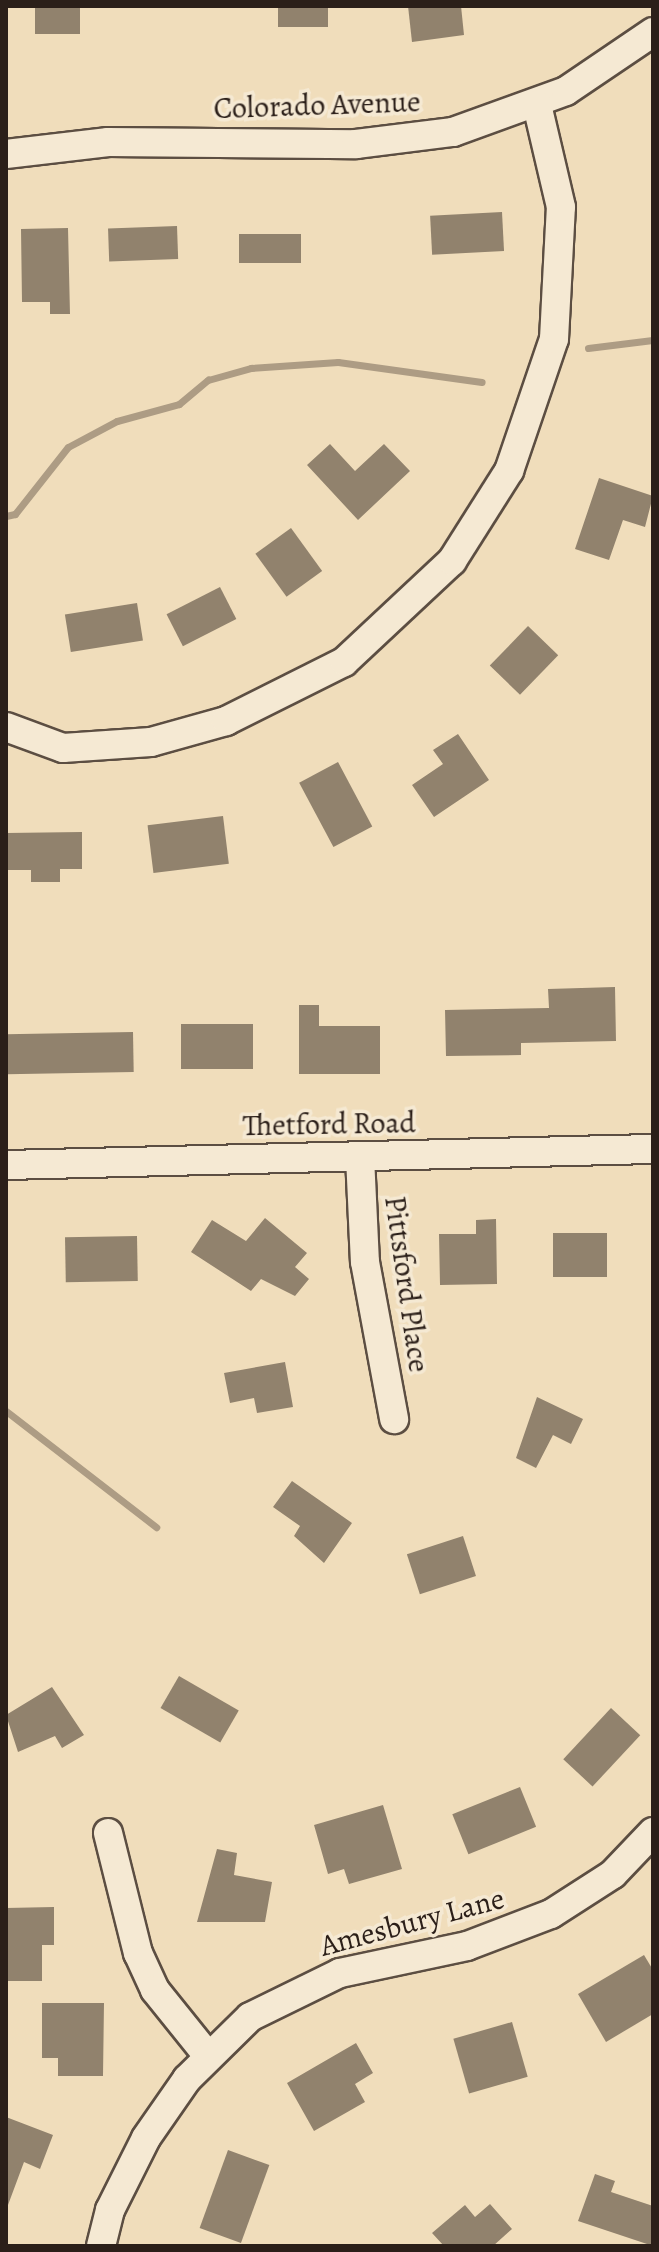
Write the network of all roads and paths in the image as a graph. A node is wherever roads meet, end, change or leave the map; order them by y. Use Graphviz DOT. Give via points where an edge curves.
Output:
graph roads {
  1 [pos="653,32"];
  2 [pos="537,105"];
  3 [pos="6,154"];
  4 [pos="6,727"];
  5 [pos="653,1149"];
  6 [pos="360,1157"];
  7 [pos="6,1165"];
  8 [pos="394,1419"];
  9 [pos="653,1832"];
  10 [pos="108,1833"];
  11 [pos="208,2056"];
  12 [pos="101,2246"];
  1 -- 2 [label="street, Colorado Avenue"];
  2 -- 3 [label="street, Colorado Avenue" via="400,141 108,142"];
  2 -- 4 [label="street" via="561,207 554,339 509,471 452,561 344,662 226,721 151,742 63,748"];
  5 -- 6 [label="street, Thetford Road"];
  6 -- 7 [label="street, Thetford Road"];
  6 -- 8 [label="street, Pittsford Place" via="365,1262"];
  9 -- 11 [label="street, Amesbury Lane" via="613,1874 551,1914 467,1946 340,1973 250,2017"];
  10 -- 11 [label="street" via="138,1953 155,1990"];
  11 -- 12 [label="street, Amesbury Lane" via="124,2175"];
}
